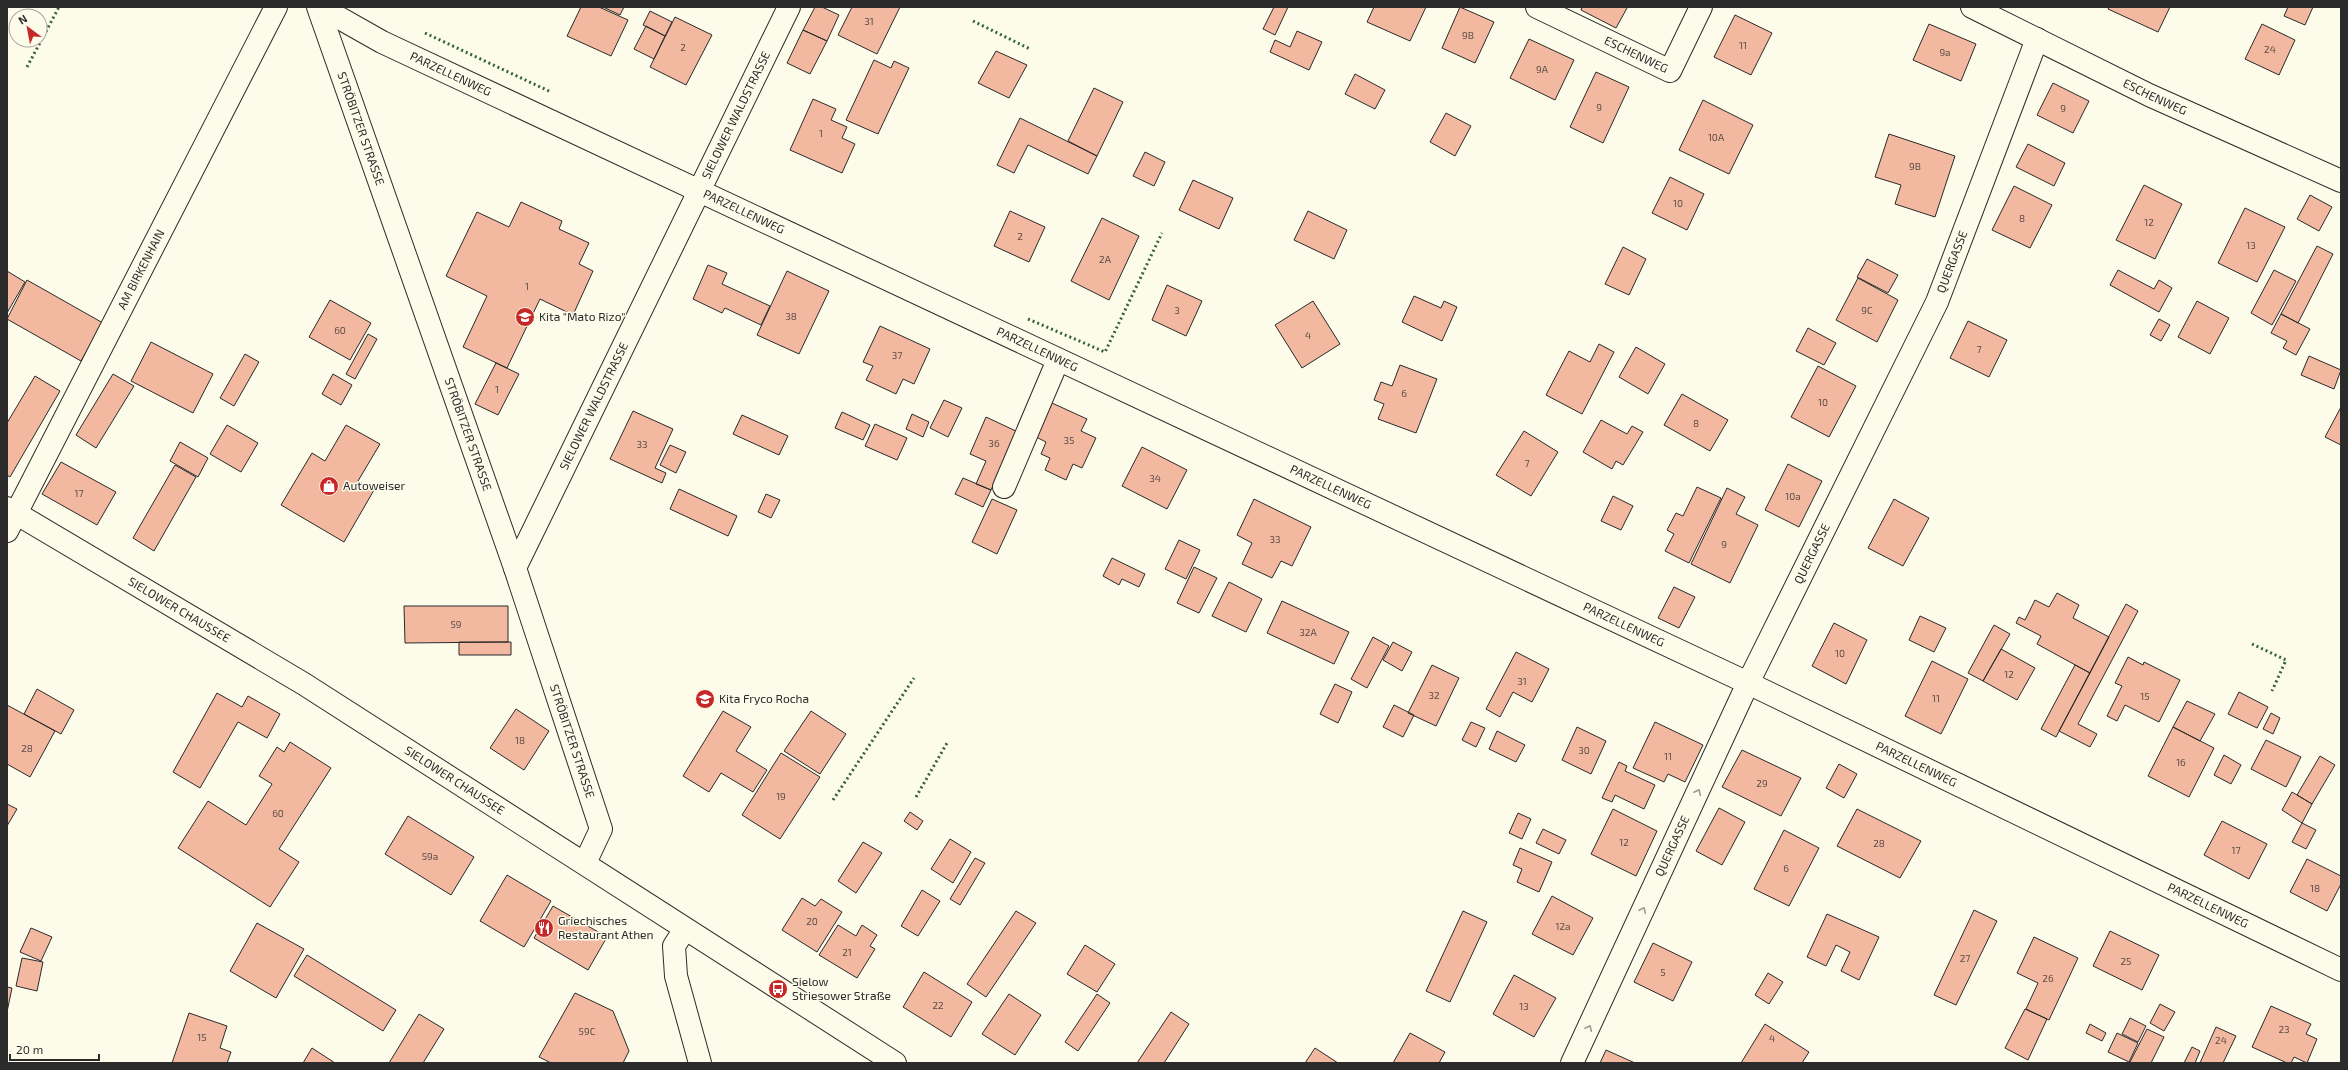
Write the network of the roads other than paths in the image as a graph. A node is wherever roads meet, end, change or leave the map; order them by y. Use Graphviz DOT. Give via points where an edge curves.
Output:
graph roads {
  1 [pos="276,7"];
  2 [pos="319,7"];
  3 [pos="789,7"];
  4 [pos="1538,7"];
  5 [pos="1700,7"];
  6 [pos="1972,7"];
  7 [pos="2037,39"];
  8 [pos="2341,182"];
  9 [pos="701,191"];
  10 [pos="1058,360"];
  11 [pos="1004,487"];
  12 [pos="10,518"];
  13 [pos="515,568"];
  14 [pos="1748,682"];
  15 [pos="585,863"];
  16 [pos="685,928"];
  17 [pos="2341,970"];
  18 [pos="700,1063"];
  19 [pos="895,1063"];
  20 [pos="1572,1063"];
  1 -- 12 [label="street, AM BIRKENHAIN"];
  2 -- 9 [label="street, PARZELLENWEG" via="382,42"];
  2 -- 13 [label="street, STRÖBITZER STRASSE"];
  3 -- 9 [label="street, SIELOWER WALDSTRASSE"];
  4 -- 5 [label="street, ESCHENWEG" via="1670,71"];
  6 -- 7 [label="street, ESCHENWEG"];
  7 -- 8 [label="street, ESCHENWEG" via="2148,95"];
  7 -- 14 [label="street, QUERGASSE" via="1937,302"];
  9 -- 10 [label="street, PARZELLENWEG"];
  9 -- 13 [label="street, SIELOWER WALDSTRASSE"];
  10 -- 11 [label="street"];
  10 -- 14 [label="street, PARZELLENWEG"];
  12 -- 15 [label="street, SIELOWER CHAUSSEE" via="304,684"];
  13 -- 15 [label="street, STRÖBITZER STRASSE" via="601,829"];
  14 -- 17 [label="street, PARZELLENWEG"];
  20 -- 14 [label="street, QUERGASSE, one-way"];
  15 -- 16 [label="street, SIELOWER CHAUSSEE"];
  16 -- 18 [label="street" via="674,946 676,976"];
  16 -- 19 [label="street, SIELOWER CHAUSSEE"];
}
